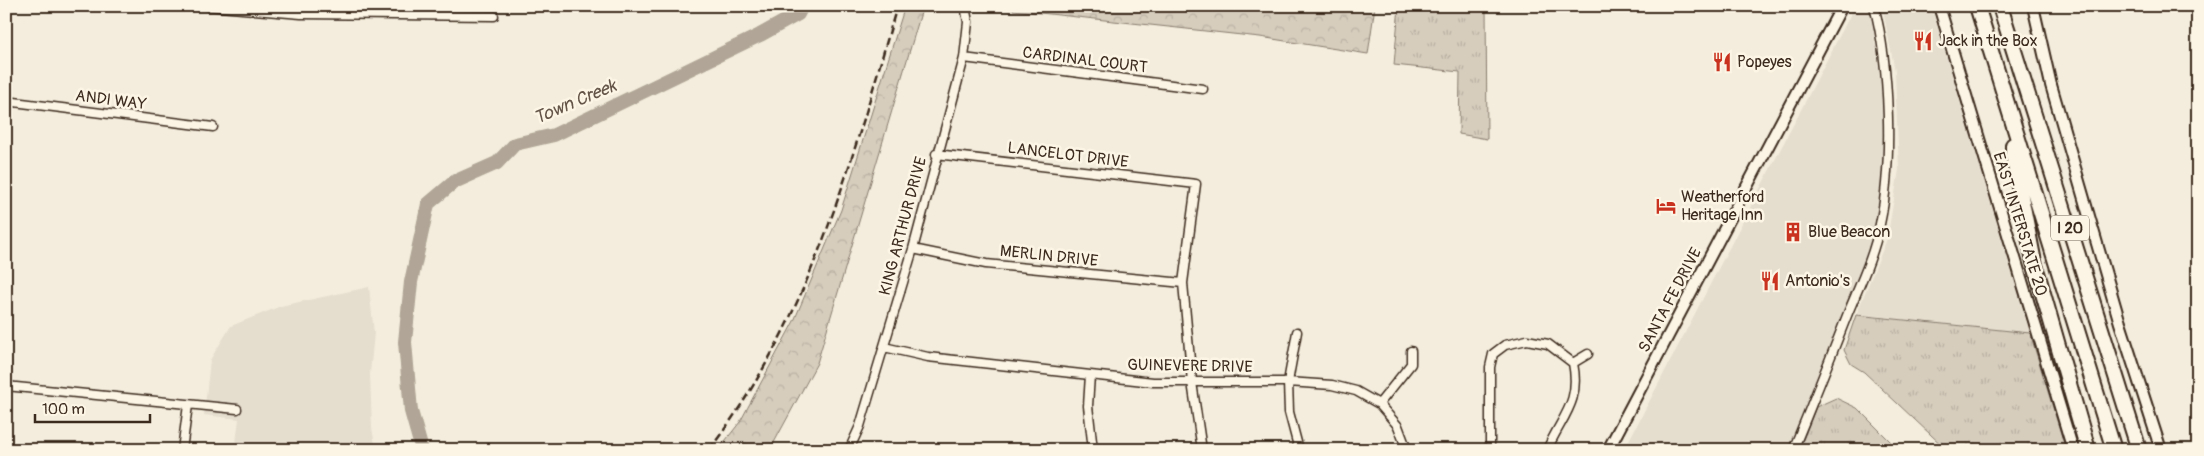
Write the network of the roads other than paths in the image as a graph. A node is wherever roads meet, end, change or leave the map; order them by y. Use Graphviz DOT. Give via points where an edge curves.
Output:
graph roads {
  1 [pos="208,6"];
  2 [pos="965,6"];
  3 [pos="1842,6"];
  4 [pos="1874,6"];
  5 [pos="1939,6"];
  6 [pos="1977,6"];
  7 [pos="2000,6"];
  8 [pos="2033,6"];
  9 [pos="494,16"];
  10 [pos="964,58"];
  11 [pos="1203,89"];
  12 [pos="6,101"];
  13 [pos="2013,124"];
  14 [pos="213,127"];
  15 [pos="936,154"];
  16 [pos="913,249"];
  17 [pos="1183,283"];
  18 [pos="1296,332"];
  19 [pos="884,347"];
  20 [pos="1411,351"];
  21 [pos="1588,354"];
  22 [pos="1573,363"];
  23 [pos="1090,375"];
  24 [pos="1192,382"];
  25 [pos="1288,382"];
  26 [pos="6,386"];
  27 [pos="1379,404"];
  28 [pos="188,405"];
  29 [pos="237,410"];
  30 [pos="2140,446"];
  31 [pos="182,450"];
  32 [pos="849,450"];
  33 [pos="1093,450"];
  34 [pos="1202,450"];
  35 [pos="1299,450"];
  36 [pos="1407,450"];
  37 [pos="1490,450"];
  38 [pos="1547,450"];
  39 [pos="1608,450"];
  40 [pos="1793,450"];
  41 [pos="2073,450"];
  42 [pos="2088,450"];
  43 [pos="2114,450"];
  44 [pos="2160,450"];
  1 -- 9 [label="street" via="301,14"];
  2 -- 10 [label="street, KING ARTHUR DRIVE" via="968,22"];
  3 -- 39 [label="main road, SANTA FE DRIVE"];
  4 -- 40 [label="street" via="1886,82 1887,168 1880,224 1868,266"];
  5 -- 41 [label="main road, EAST INTERSTATE 20"];
  6 -- 13 [label="highway, I 20"];
  7 -- 30 [label="highway, I 20"];
  8 -- 44 [label="main road" via="2050,85"];
  10 -- 11 [label="street, CARDINAL COURT"];
  10 -- 15 [label="street, KING ARTHUR DRIVE"];
  12 -- 14 [label="street, ANDI WAY"];
  13 -- 42 [label="highway" via="2013,156 2034,262"];
  13 -- 43 [label="highway, I 20"];
  15 -- 16 [label="street, KING ARTHUR DRIVE"];
  15 -- 17 [label="street, LANCELOT DRIVE" via="1196,184"];
  16 -- 17 [label="street, MERLIN DRIVE" via="986,264"];
  16 -- 19 [label="street, KING ARTHUR DRIVE"];
  17 -- 24 [label="street"];
  18 -- 25 [label="street"];
  19 -- 23 [label="street, GUINEVERE DRIVE" via="928,357"];
  19 -- 32 [label="street, KING ARTHUR DRIVE" via="860,426"];
  20 -- 27 [label="street" via="1411,364"];
  21 -- 22 [label="street"];
  22 -- 37 [label="street" via="1548,344 1527,340 1505,345 1494,354 1490,367"];
  22 -- 38 [label="street" via="1576,382 1573,400"];
  23 -- 24 [label="street, GUINEVERE DRIVE" via="1153,382"];
  23 -- 33 [label="street" via="1088,406"];
  24 -- 25 [label="street, GUINEVERE DRIVE"];
  24 -- 34 [label="street"];
  25 -- 27 [label="street, GUINEVERE DRIVE" via="1332,385 1356,391"];
  25 -- 35 [label="street" via="1289,412"];
  26 -- 28 [label="street"];
  27 -- 36 [label="street, GUINEVERE DRIVE" via="1398,426"];
  28 -- 29 [label="street"];
  28 -- 31 [label="street"];
}
